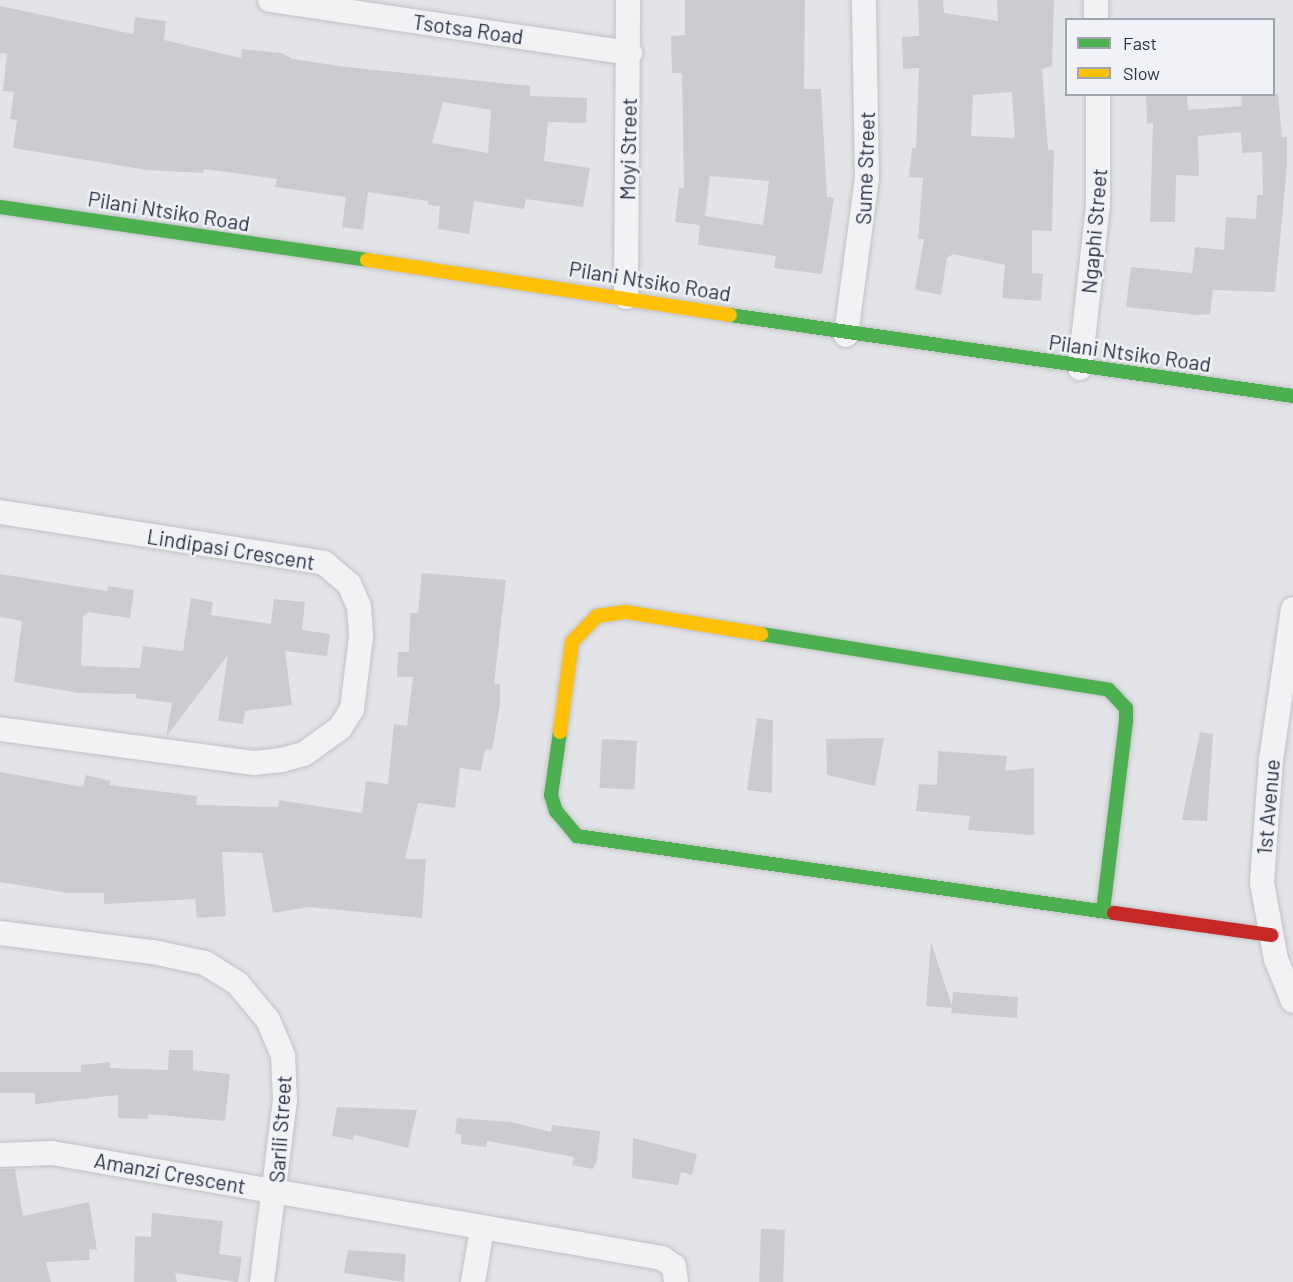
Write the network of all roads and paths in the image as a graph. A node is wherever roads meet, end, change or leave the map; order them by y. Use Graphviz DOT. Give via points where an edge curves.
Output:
graph roads {
  1 [pos="270,0"];
  2 [pos="628,0"];
  3 [pos="864,0"];
  4 [pos="1096,0"];
  5 [pos="1096,18"];
  6 [pos="630,53"];
  7 [pos="1098,96"];
  8 [pos="0,207"];
  9 [pos="626,297"];
  10 [pos="846,335"];
  11 [pos="1080,368"];
  12 [pos="1293,396"];
  13 [pos="0,512"];
  14 [pos="1293,609"];
  15 [pos="0,729"];
  16 [pos="1104,911"];
  17 [pos="0,933"];
  18 [pos="1271,935"];
  19 [pos="1293,1001"];
  20 [pos="0,1155"];
  21 [pos="275,1192"];
  22 [pos="482,1229"];
  23 [pos="262,1282"];
  24 [pos="473,1282"];
  25 [pos="676,1282"];
  1 -- 6 [label="street, Tsotsa Road"];
  2 -- 6 [label="street, Moyi Street"];
  3 -- 10 [label="street, Sume Street" via="867,178"];
  4 -- 5 [label="street"];
  6 -- 9 [label="street, Moyi Street"];
  7 -- 11 [label="street, Ngaphi Street" via="1098,204"];
  8 -- 9 [label="street, Pilani Ntsiko Road"];
  9 -- 10 [label="street, Pilani Ntsiko Road"];
  10 -- 11 [label="street, Pilani Ntsiko Road"];
  11 -- 12 [label="street, Pilani Ntsiko Road"];
  13 -- 15 [label="street, Lindipasi Crescent" via="324,563 349,584 359,606 361,637 352,709 340,728 304,754 282,760 254,763"];
  14 -- 18 [label="street, 1st Avenue" via="1264,834 1262,883"];
  16 -- 16 [label="street" via="610,844 577,836 556,811 551,795 572,642 597,616 626,612 1109,690 1126,708 1126,721"];
  16 -- 18 [label="street"];
  17 -- 21 [label="street, Sarili Street" via="182,957 220,970 238,984 268,1020 283,1056 285,1100"];
  18 -- 19 [label="street, 1st Avenue"];
  20 -- 21 [label="street, Amanzi Crescent" via="52,1153"];
  21 -- 22 [label="street, Amanzi Crescent"];
  21 -- 23 [label="street, Sarili Street"];
  22 -- 24 [label="street"];
  22 -- 25 [label="street, Amanzi Crescent" via="662,1258 674,1266"];
}
